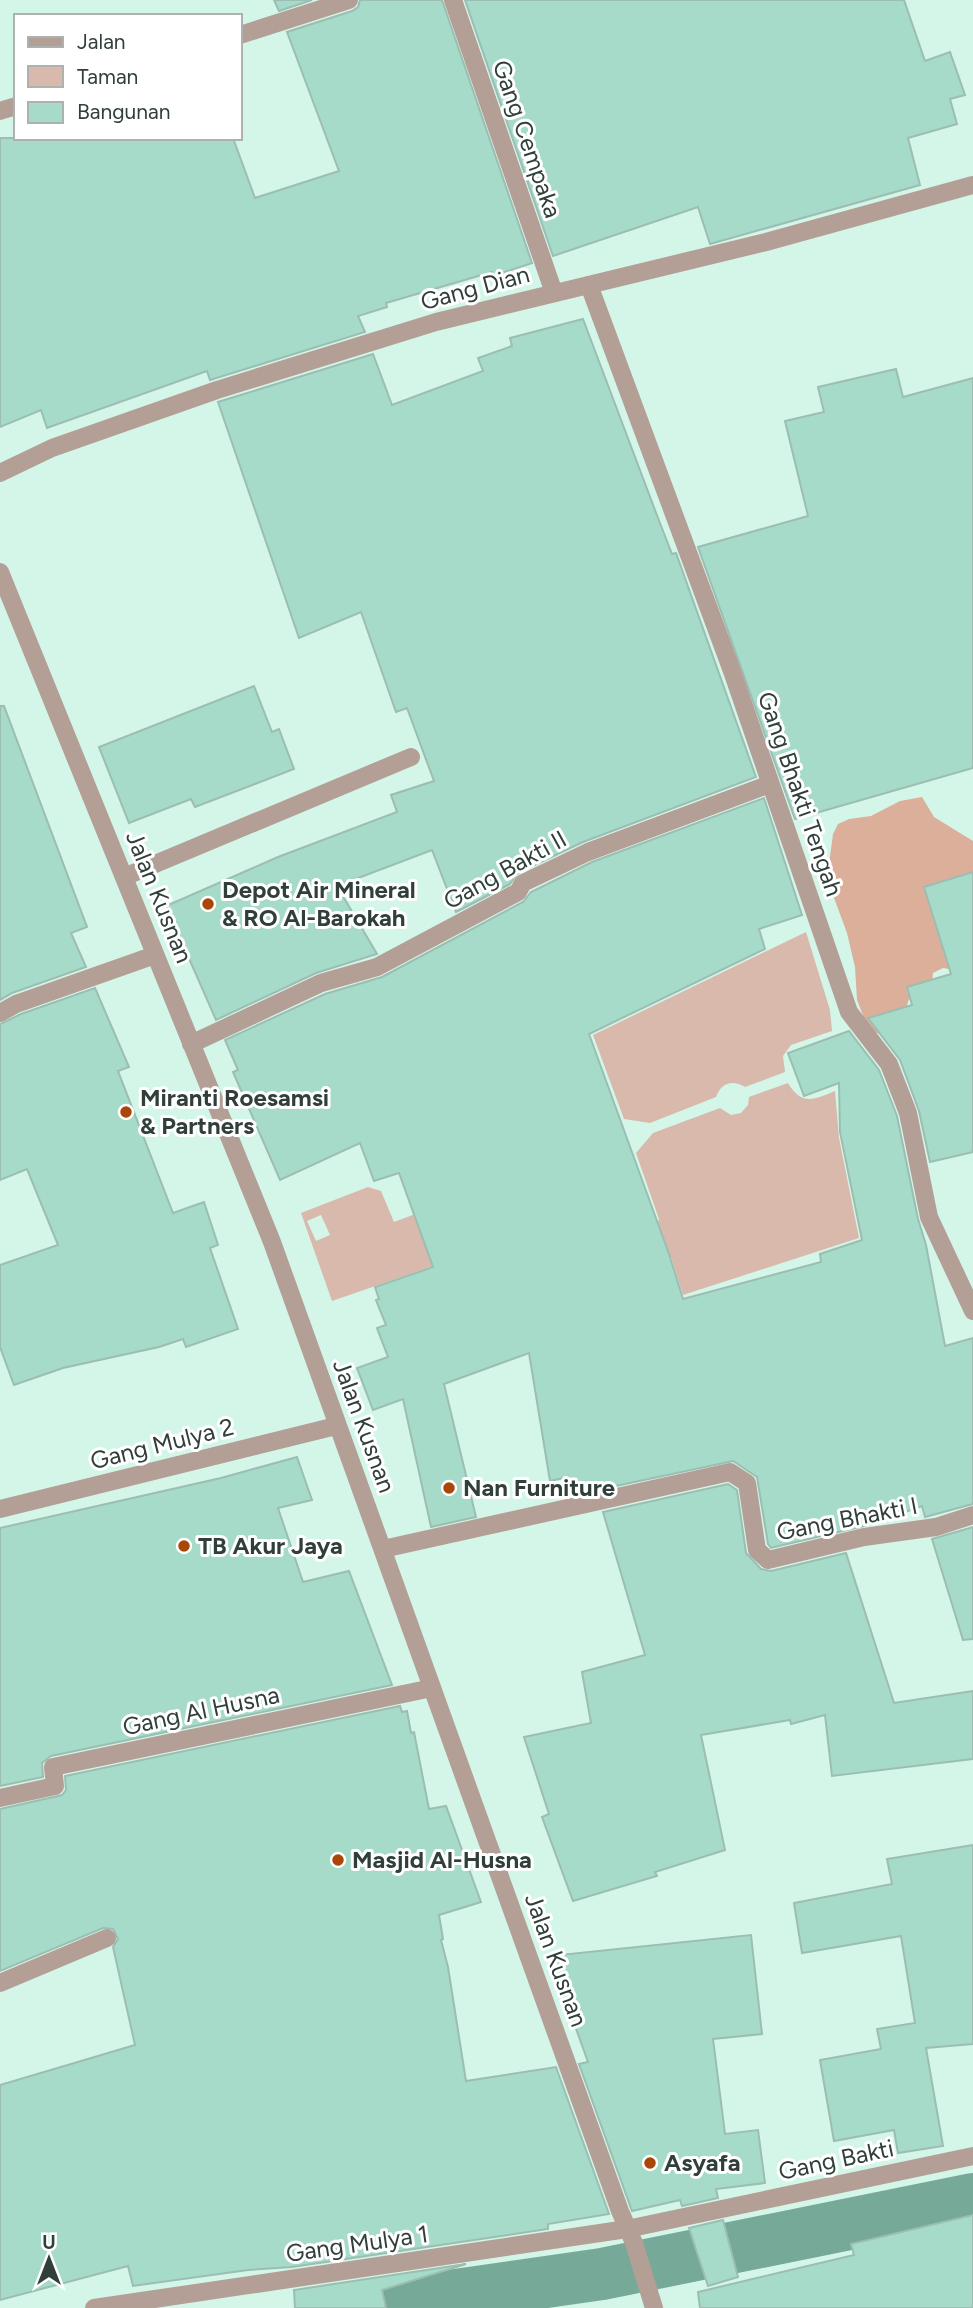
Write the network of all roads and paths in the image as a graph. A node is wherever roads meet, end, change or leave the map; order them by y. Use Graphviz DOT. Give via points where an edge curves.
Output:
graph roads {
  1 [pos="349,0"];
  2 [pos="453,0"];
  3 [pos="242,34"];
  4 [pos="973,185"];
  5 [pos="589,285"];
  6 [pos="554,293"];
  7 [pos="0,473"];
  8 [pos="0,572"];
  9 [pos="411,757"];
  10 [pos="770,784"];
  11 [pos="124,877"];
  12 [pos="155,955"];
  13 [pos="0,1013"];
  14 [pos="191,1044"];
  15 [pos="973,1311"];
  16 [pos="337,1426"];
  17 [pos="0,1509"];
  18 [pos="973,1515"];
  19 [pos="383,1549"];
  20 [pos="432,1688"];
  21 [pos="0,1798"];
  22 [pos="107,1938"];
  23 [pos="0,1983"];
  24 [pos="973,2156"];
  25 [pos="631,2236"];
  26 [pos="652,2304"];
  27 [pos="94,2308"];
  1 -- 3 [label="street"];
  2 -- 6 [label="street, Gang Cempaka"];
  4 -- 5 [label="street, Gang Dian"];
  5 -- 6 [label="street, Gang Dian"];
  5 -- 10 [label="street, Gang Bhakti Tengah"];
  6 -- 7 [label="street, Gang Dian" via="436,322 217,390 52,448"];
  8 -- 11 [label="street, Jalan Kusnan"];
  9 -- 11 [label="street"];
  10 -- 14 [label="street, Gang Bakti II" via="588,852 523,883 519,892 377,967 321,983"];
  10 -- 15 [label="street, Gang Bhakti Tengah" via="849,1012 889,1064 908,1113 929,1217"];
  11 -- 12 [label="street, Jalan Kusnan"];
  12 -- 13 [label="street"];
  12 -- 14 [label="street, Jalan Kusnan"];
  14 -- 16 [label="street, Jalan Kusnan" via="272,1242"];
  16 -- 17 [label="street, Gang Mulya 2"];
  16 -- 19 [label="street, Jalan Kusnan"];
  18 -- 19 [label="street, Gang Bhakti I" via="936,1527 864,1537 768,1560 757,1550 747,1483 730,1472"];
  19 -- 20 [label="street, Jalan Kusnan"];
  20 -- 21 [label="street, Gang Al Husna" via="53,1767 55,1786"];
  20 -- 25 [label="street, Jalan Kusnan"];
  22 -- 23 [label="street"];
  24 -- 25 [label="street, Gang Bakti"];
  25 -- 26 [label="street, Jalan Kusnan"];
  25 -- 27 [label="street, Gang Mulya 1"];
}
